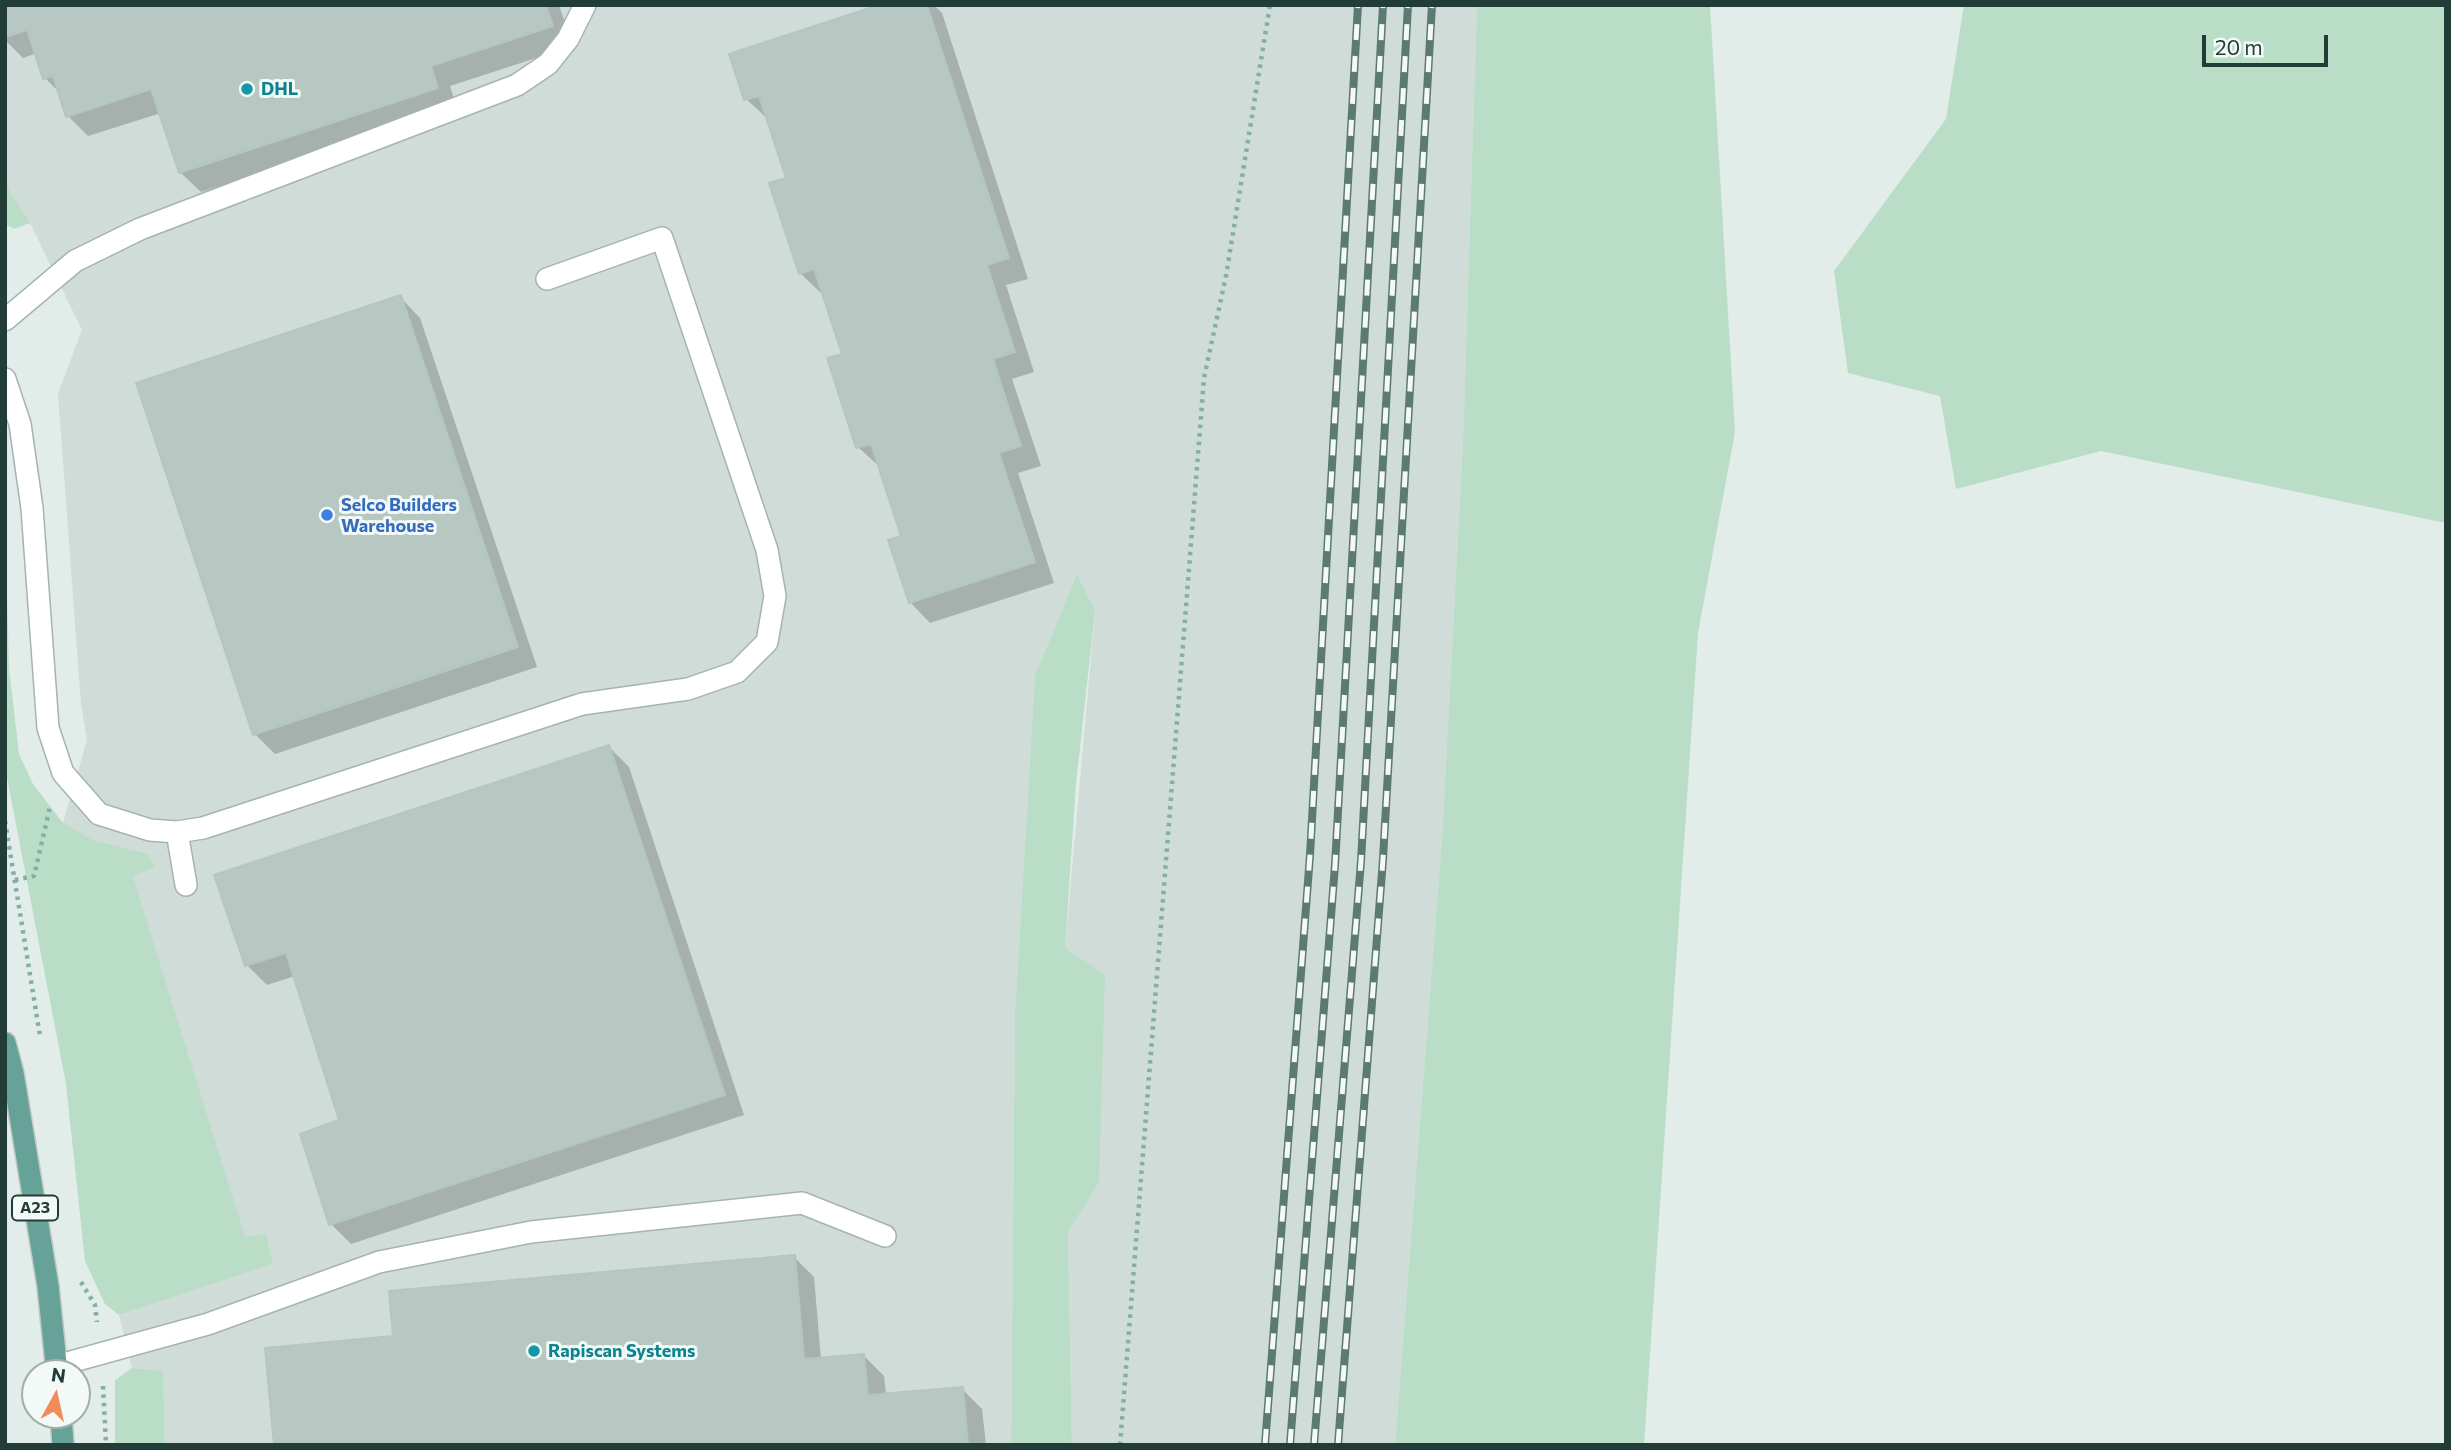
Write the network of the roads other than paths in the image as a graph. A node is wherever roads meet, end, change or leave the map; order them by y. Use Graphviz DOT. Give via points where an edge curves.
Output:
graph roads {
  1 [pos="585,5"];
  2 [pos="547,279"];
  3 [pos="5,320"];
  4 [pos="5,379"];
  5 [pos="177,832"];
  6 [pos="186,885"];
  7 [pos="5,1043"];
  8 [pos="885,1236"];
  9 [pos="56,1359"];
  10 [pos="91,1359"];
  1 -- 3 [label="lane" via="568,39 548,64 517,85 139,229 75,261"];
  2 -- 5 [label="lane" via="662,238 767,550 775,596 767,642 737,672 688,689 582,704 203,828"];
  4 -- 5 [label="lane" via="20,424 32,508 48,728 63,773 99,814 150,830"];
  5 -- 6 [label="lane"];
  7 -- 9 [label="main road, A23" via="44,1259"];
  8 -- 10 [label="lane" via="802,1203 543,1230 379,1262 208,1324"];
}
